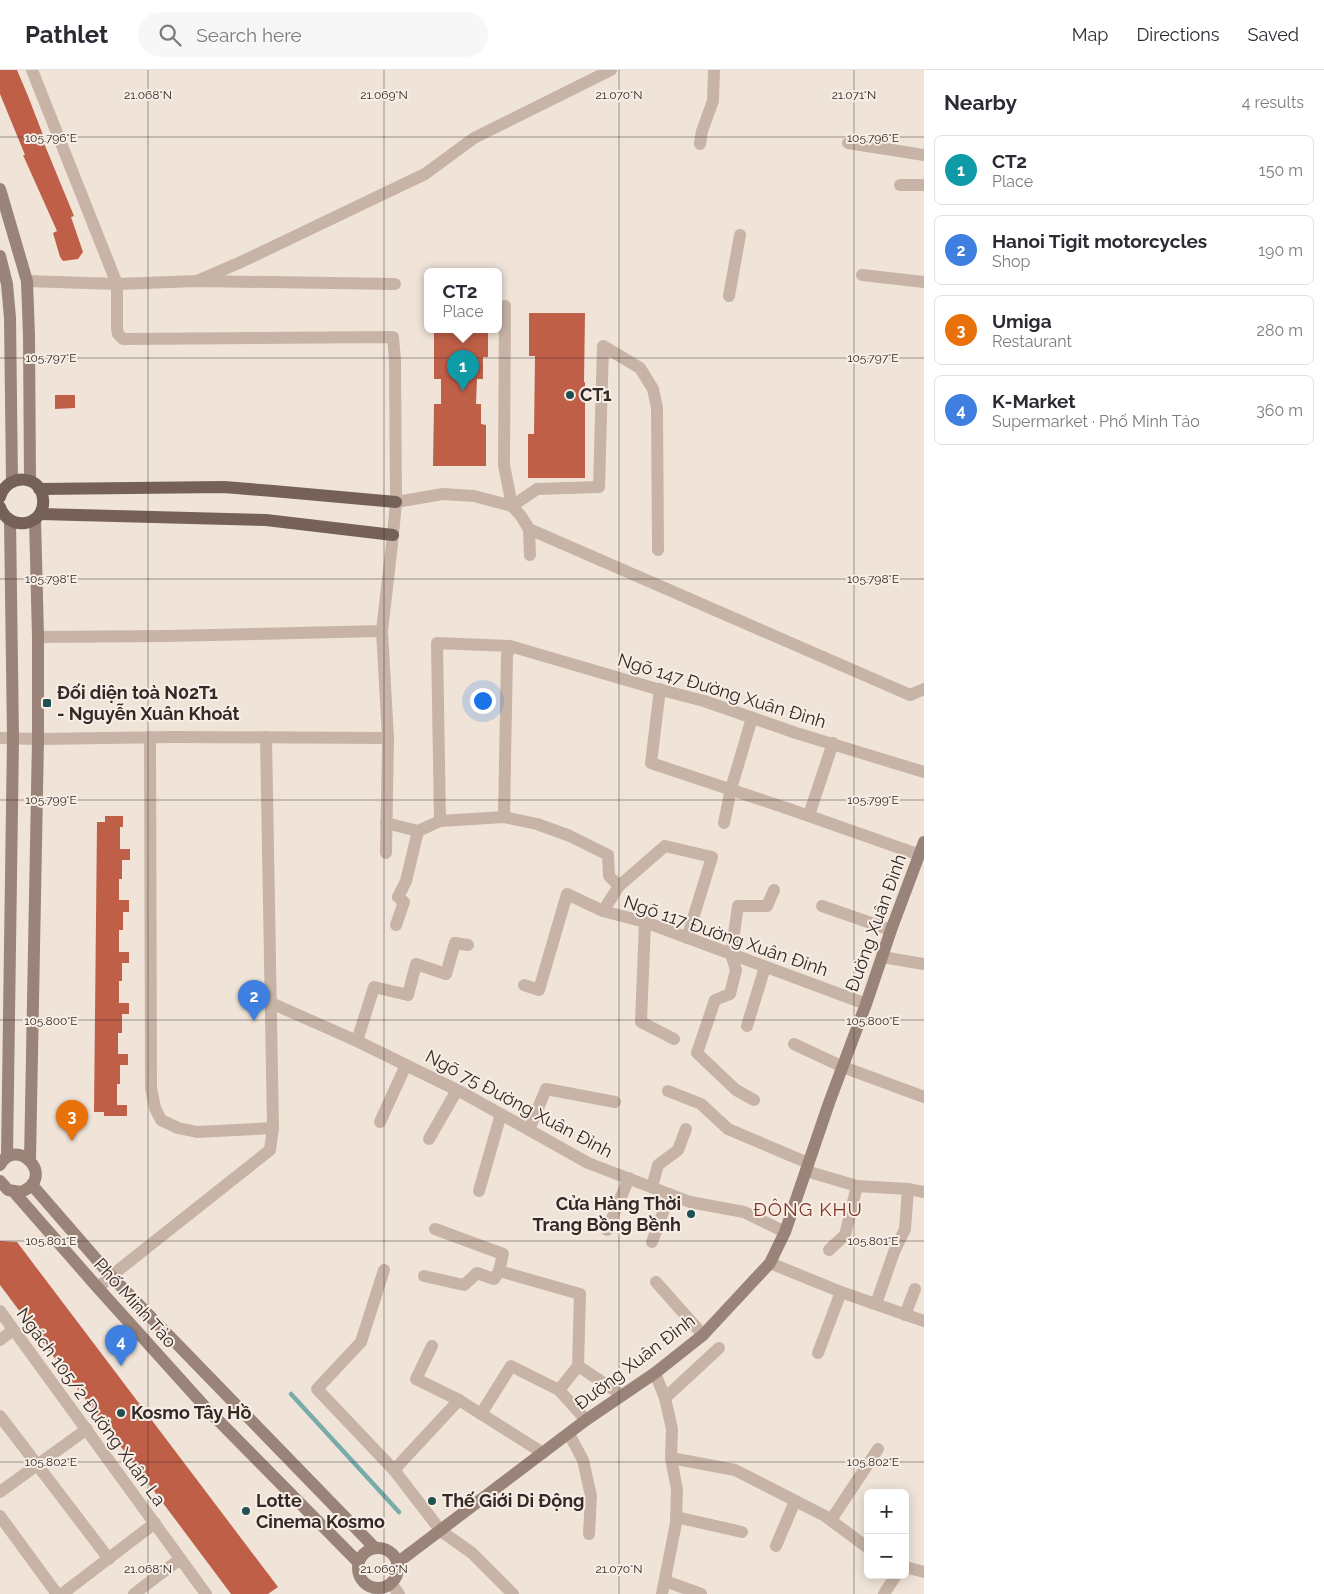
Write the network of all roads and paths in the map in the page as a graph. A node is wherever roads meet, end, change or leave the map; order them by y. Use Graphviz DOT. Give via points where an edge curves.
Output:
graph roads {
  1 [pos="32,70"];
  2 [pos="611,70"];
  3 [pos="714,70"];
  4 [pos="848,143"];
  5 [pos="700,144"];
  6 [pos="924,155"];
  7 [pos="900,185"];
  8 [pos="924,185"];
  9 [pos="0,189"];
  10 [pos="740,235"];
  11 [pos="0,256"];
  12 [pos="862,275"];
  13 [pos="27,282"];
  14 [pos="197,282"];
  15 [pos="924,282"];
  16 [pos="7,284"];
  17 [pos="117,284"];
  18 [pos="395,284"];
  19 [pos="729,296"];
  20 [pos="505,306"];
  21 [pos="35,485"];
  22 [pos="5,487"];
  23 [pos="396,502"];
  24 [pos="512,506"];
  25 [pos="0,507"];
  26 [pos="37,516"];
  27 [pos="6,519"];
  28 [pos="529,529"];
  29 [pos="394,535"];
  30 [pos="658,550"];
  31 [pos="530,555"];
  32 [pos="382,631"];
  33 [pos="38,637"];
  34 [pos="510,646"];
  35 [pos="660,689"];
  36 [pos="924,689"];
  37 [pos="752,718"];
  38 [pos="150,737"];
  39 [pos="266,737"];
  40 [pos="6,738"];
  41 [pos="388,738"];
  42 [pos="38,739"];
  43 [pos="833,743"];
  44 [pos="924,772"];
  45 [pos="731,789"];
  46 [pos="809,816"];
  47 [pos="504,817"];
  48 [pos="440,821"];
  49 [pos="386,823"];
  50 [pos="724,823"];
  51 [pos="418,831"];
  52 [pos="924,842"];
  53 [pos="386,853"];
  54 [pos="920,855"];
  55 [pos="618,886"];
  56 [pos="774,890"];
  57 [pos="822,906"];
  58 [pos="603,912"];
  59 [pos="645,922"];
  60 [pos="396,925"];
  61 [pos="891,930"];
  62 [pos="687,938"];
  63 [pos="468,945"];
  64 [pos="731,954"];
  65 [pos="882,957"];
  66 [pos="924,964"];
  67 [pos="764,967"];
  68 [pos="524,985"];
  69 [pos="271,1003"];
  70 [pos="866,1004"];
  71 [pos="747,1026"];
  72 [pos="674,1039"];
  73 [pos="356,1041"];
  74 [pos="794,1044"];
  75 [pos="406,1065"];
  76 [pos="843,1067"];
  77 [pos="457,1090"];
  78 [pos="668,1091"];
  79 [pos="924,1097"];
  80 [pos="754,1100"];
  81 [pos="615,1102"];
  82 [pos="501,1114"];
  83 [pos="380,1122"];
  84 [pos="273,1128"];
  85 [pos="686,1129"];
  86 [pos="529,1130"];
  87 [pos="429,1139"];
  88 [pos="30,1160"];
  89 [pos="2,1163"];
  90 [pos="807,1167"];
  91 [pos="629,1178"];
  92 [pos="32,1185"];
  93 [pos="856,1186"];
  94 [pos="5,1187"];
  95 [pos="652,1187"];
  96 [pos="908,1189"];
  97 [pos="479,1191"];
  98 [pos="924,1192"];
  99 [pos="670,1194"];
  100 [pos="435,1229"];
  101 [pos="608,1230"];
  102 [pos="785,1232"];
  103 [pos="652,1242"];
  104 [pos="829,1250"];
  105 [pos="770,1263"];
  106 [pos="384,1270"];
  107 [pos="499,1271"];
  108 [pos="112,1276"];
  109 [pos="424,1276"];
  110 [pos="656,1282"];
  111 [pos="98,1288"];
  112 [pos="915,1288"];
  113 [pos="841,1292"];
  114 [pos="876,1304"];
  115 [pos="0,1311"];
  116 [pos="905,1315"];
  117 [pos="924,1322"];
  118 [pos="13,1330"];
  119 [pos="703,1335"];
  120 [pos="0,1340"];
  121 [pos="432,1346"];
  122 [pos="719,1348"];
  123 [pos="818,1352"];
  124 [pos="578,1366"];
  125 [pos="655,1373"];
  126 [pos="558,1390"];
  127 [pos="622,1395"];
  128 [pos="665,1398"];
  129 [pos="459,1400"];
  130 [pos="481,1414"];
  131 [pos="0,1416"];
  132 [pos="586,1420"];
  133 [pos="86,1429"];
  134 [pos="569,1434"];
  135 [pos="878,1449"];
  136 [pos="544,1453"];
  137 [pos="671,1458"];
  138 [pos="39,1465"];
  139 [pos="394,1470"];
  140 [pos="0,1492"];
  141 [pos="795,1501"];
  142 [pos="0,1516"];
  143 [pos="676,1516"];
  144 [pos="831,1520"];
  145 [pos="155,1523"];
  146 [pos="441,1531"];
  147 [pos="742,1532"];
  148 [pos="589,1534"];
  149 [pos="864,1545"];
  150 [pos="776,1546"];
  151 [pos="375,1548"];
  152 [pos="109,1559"];
  153 [pos="180,1559"];
  154 [pos="358,1562"];
  155 [pos="398,1563"];
  156 [pos="909,1569"];
  157 [pos="924,1572"];
  158 [pos="893,1579"];
  159 [pos="665,1581"];
  160 [pos="395,1589"];
  161 [pos="368,1591"];
  162 [pos="57,1594"];
  163 [pos="62,1594"];
  164 [pos="134,1594"];
  165 [pos="206,1594"];
  166 [pos="512,1594"];
  167 [pos="662,1594"];
  168 [pos="702,1594"];
  169 [pos="884,1594"];
  1 -- 17 [label="street"];
  2 -- 14 [label="street" via="474,138 425,174"];
  3 -- 5 [label="street" via="713,101"];
  4 -- 6 [label="street"];
  7 -- 8 [label="street"];
  9 -- 13 [label="street"];
  10 -- 19 [label="street"];
  11 -- 16 [label="street"];
  12 -- 15 [label="street"];
  13 -- 16 [label="street"];
  13 -- 17 [label="street"];
  13 -- 21 [label="street"];
  14 -- 17 [label="street"];
  14 -- 18 [label="street"];
  16 -- 22 [label="street" via="10,318"];
  17 -- 23 [label="street" via="117,328 124,339 394,337"];
  20 -- 24 [label="street" via="504,465"];
  21 -- 22 [label="main road" via="19,480"];
  21 -- 23 [label="main road" via="273,490"];
  21 -- 26 [label="main road" via="44,500"];
  23 -- 24 [label="street" via="443,494 474,496"];
  23 -- 29 [label="street"];
  24 -- 28 [label="street"];
  24 -- 30 [label="street" via="537,489 600,487 603,346 640,368 653,389 657,408"];
  25 -- 27 [label="main road"];
  26 -- 27 [label="main road" via="21,524"];
  26 -- 29 [label="main road" via="266,520"];
  26 -- 33 [label="street"];
  27 -- 40 [label="street"];
  28 -- 31 [label="street"];
  28 -- 36 [label="street" via="910,695"];
  29 -- 32 [label="street"];
  32 -- 33 [label="street"];
  32 -- 41 [label="street"];
  33 -- 42 [label="street"];
  34 -- 35 [label="street, Ngõ 147 Đường Xuân Đỉnh"];
  34 -- 47 [label="street" via="507,655"];
  34 -- 48 [label="street, Ngõ 147 Đường Xuân Đỉnh" via="437,643"];
  35 -- 37 [label="street, Ngõ 147 Đường Xuân Đỉnh"];
  35 -- 45 [label="street" via="651,763"];
  37 -- 43 [label="street, Ngõ 147 Đường Xuân Đỉnh"];
  37 -- 45 [label="street"];
  38 -- 39 [label="street"];
  38 -- 42 [label="street"];
  38 -- 84 [label="street" via="151,1078 155,1108 161,1120 197,1132"];
  39 -- 41 [label="street"];
  39 -- 69 [label="street"];
  40 -- 42 [label="street"];
  40 -- 89 [label="street"];
  41 -- 49 [label="street"];
  42 -- 88 [label="street"];
  43 -- 44 [label="street, Ngõ 147 Đường Xuân Đỉnh"];
  43 -- 46 [label="street"];
  45 -- 46 [label="street"];
  45 -- 50 [label="street"];
  46 -- 54 [label="street"];
  47 -- 48 [label="street"];
  47 -- 55 [label="street" via="545,827 608,854 609,876"];
  48 -- 51 [label="street"];
  49 -- 51 [label="street"];
  49 -- 53 [label="street"];
  51 -- 60 [label="street" via="406,881 398,897 404,902"];
  52 -- 54 [label="street, Đường Xuân Đỉnh"];
  54 -- 61 [label="street, Đường Xuân Đỉnh"];
  55 -- 58 [label="street, Ngõ 117 Đường Xuân Đỉnh"];
  55 -- 62 [label="street, Ngõ 117 Đường Xuân Đỉnh" via="665,846 712,857"];
  56 -- 64 [label="street" via="767,906 738,906"];
  57 -- 61 [label="street"];
  58 -- 59 [label="street, Ngõ 117 Đường Xuân Đỉnh"];
  58 -- 68 [label="street, Ngõ 117 Đường Xuân Đỉnh" via="567,894 540,990"];
  59 -- 62 [label="street, Ngõ 117 Đường Xuân Đỉnh"];
  59 -- 72 [label="street" via="641,1022"];
  61 -- 65 [label="street, Đường Xuân Đỉnh"];
  62 -- 64 [label="street, Ngõ 117 Đường Xuân Đỉnh"];
  63 -- 73 [label="street" via="455,943 446,974 416,964 408,995 374,987"];
  64 -- 67 [label="street, Ngõ 117 Đường Xuân Đỉnh"];
  64 -- 80 [label="street" via="736,970 730,994 715,1000 697,1053 736,1090"];
  65 -- 66 [label="street"];
  65 -- 70 [label="street, Đường Xuân Đỉnh"];
  67 -- 70 [label="street, Ngõ 117 Đường Xuân Đỉnh"];
  67 -- 71 [label="street"];
  69 -- 73 [label="street, Ngõ 75 Đường Xuân Đỉnh"];
  69 -- 84 [label="street"];
  70 -- 76 [label="street, Đường Xuân Đỉnh"];
  73 -- 75 [label="street, Ngõ 75 Đường Xuân Đỉnh"];
  74 -- 76 [label="street"];
  75 -- 77 [label="street, Ngõ 75 Đường Xuân Đỉnh"];
  75 -- 83 [label="street"];
  76 -- 79 [label="street"];
  76 -- 90 [label="street, Đường Xuân Đỉnh"];
  77 -- 82 [label="street, Ngõ 75 Đường Xuân Đỉnh"];
  77 -- 87 [label="street"];
  78 -- 90 [label="street" via="701,1104 728,1129"];
  81 -- 86 [label="street" via="546,1088"];
  82 -- 86 [label="street, Ngõ 75 Đường Xuân Đỉnh"];
  82 -- 97 [label="street"];
  84 -- 108 [label="street" via="270,1150"];
  85 -- 95 [label="street" via="678,1150 658,1165"];
  86 -- 91 [label="street, Ngõ 75 Đường Xuân Đỉnh" via="588,1163"];
  88 -- 89 [label="street" via="17,1154"];
  88 -- 92 [label="street" via="36,1174"];
  90 -- 93 [label="street"];
  90 -- 102 [label="street, Đường Xuân Đỉnh"];
  91 -- 95 [label="street, Ngõ 75 Đường Xuân Đỉnh"];
  91 -- 101 [label="street"];
  92 -- 94 [label="street" via="21,1192"];
  92 -- 108 [label="street, Phố Minh Tảo"];
  93 -- 96 [label="street"];
  93 -- 104 [label="street" via="844,1235"];
  94 -- 111 [label="street, Phố Minh Tảo"];
  95 -- 99 [label="street, Ngõ 75 Đường Xuân Đỉnh"];
  96 -- 98 [label="street"];
  96 -- 114 [label="street" via="905,1229"];
  99 -- 102 [label="street, Ngõ 75 Đường Xuân Đỉnh" via="690,1202 744,1212"];
  99 -- 103 [label="street"];
  100 -- 107 [label="street" via="503,1254"];
  102 -- 105 [label="street, Đường Xuân Đỉnh"];
  105 -- 113 [label="street"];
  105 -- 119 [label="street, Đường Xuân Đỉnh"];
  106 -- 139 [label="street" via="361,1342 318,1388"];
  107 -- 109 [label="street" via="494,1279 477,1273 464,1285"];
  107 -- 124 [label="street" via="580,1294"];
  108 -- 111 [label="street"];
  108 -- 151 [label="street, Phố Minh Tảo"];
  110 -- 119 [label="street"];
  111 -- 154 [label="street, Phố Minh Tảo" via="207,1410"];
  112 -- 116 [label="street"];
  113 -- 114 [label="street"];
  113 -- 123 [label="street"];
  114 -- 116 [label="street"];
  115 -- 118 [label="street, Ngách 105/2 Đường Xuân La"];
  116 -- 117 [label="street"];
  118 -- 120 [label="street"];
  118 -- 133 [label="street, Ngách 105/2 Đường Xuân La"];
  119 -- 125 [label="street, Đường Xuân Đỉnh"];
  121 -- 129 [label="street" via="416,1379"];
  122 -- 128 [label="street"];
  124 -- 126 [label="street"];
  124 -- 127 [label="street"];
  125 -- 127 [label="street, Đường Xuân Đỉnh"];
  125 -- 128 [label="street"];
  126 -- 130 [label="street" via="511,1366"];
  126 -- 132 [label="street"];
  127 -- 132 [label="street, Đường Xuân Đỉnh"];
  128 -- 137 [label="street" via="672,1429"];
  129 -- 130 [label="street"];
  129 -- 139 [label="street"];
  130 -- 136 [label="street"];
  131 -- 138 [label="street"];
  132 -- 134 [label="street, Đường Xuân Đỉnh"];
  133 -- 138 [label="street"];
  133 -- 145 [label="street, Ngách 105/2 Đường Xuân La"];
  134 -- 136 [label="street, Đường Xuân Đỉnh"];
  134 -- 148 [label="street" via="582,1460 591,1496"];
  135 -- 144 [label="street"];
  136 -- 146 [label="street, Đường Xuân Đỉnh"];
  137 -- 141 [label="street" via="735,1470"];
  137 -- 143 [label="street" via="677,1490"];
  138 -- 140 [label="street"];
  138 -- 152 [label="street"];
  139 -- 146 [label="street"];
  141 -- 144 [label="street"];
  141 -- 150 [label="street"];
  142 -- 162 [label="street"];
  143 -- 147 [label="street"];
  143 -- 159 [label="street"];
  144 -- 149 [label="street"];
  145 -- 152 [label="street, Ngách 105/2 Đường Xuân La"];
  145 -- 153 [label="street, Ngách 105/2 Đường Xuân La"];
  146 -- 155 [label="street, Đường Xuân Đỉnh"];
  146 -- 166 [label="street" via="472,1553"];
  151 -- 154 [label="street" via="366,1551"];
  151 -- 155 [label="street" via="391,1552"];
  152 -- 163 [label="street, Ngách 105/2 Đường Xuân La"];
  153 -- 164 [label="street"];
  153 -- 165 [label="street, Ngách 105/2 Đường Xuân La"];
  154 -- 161 [label="street" via="359,1576"];
  155 -- 160 [label="street"];
  156 -- 157 [label="street"];
  158 -- 169 [label="street"];
  159 -- 167 [label="street"];
  159 -- 168 [label="street"];
  160 -- 161 [label="street"];
}
